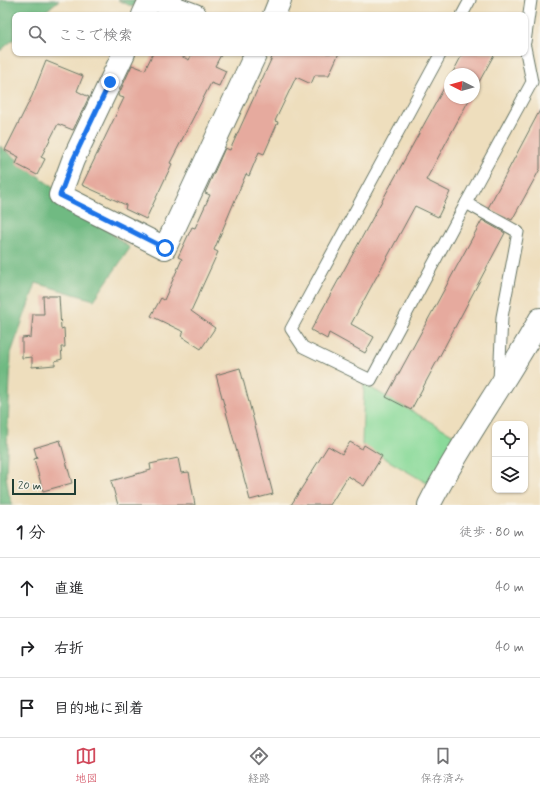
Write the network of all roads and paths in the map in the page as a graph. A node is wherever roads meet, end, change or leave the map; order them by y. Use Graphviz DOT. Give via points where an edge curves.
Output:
graph roads {
  1 [pos="150,0"];
  2 [pos="155,0"];
  3 [pos="280,0"];
  4 [pos="470,0"];
  5 [pos="531,0"];
  6 [pos="144,12"];
  7 [pos="187,12"];
  8 [pos="275,12"];
  9 [pos="464,12"];
  10 [pos="528,21"];
  11 [pos="123,56"];
  12 [pos="255,56"];
  13 [pos="439,56"];
  14 [pos="527,56"];
  15 [pos="466,203"];
  16 [pos="540,318"];
  17 [pos="531,354"];
  18 [pos="499,387"];
  19 [pos="429,505"];
  1 -- 6 [label="street"];
  2 -- 7 [label="street"];
  3 -- 8 [label="street"];
  4 -- 9 [label="lane"];
  5 -- 10 [label="lane"];
  11 -- 12 [label="street" via="73,160 60,195 165,248"];
  13 -- 15 [label="lane" via="291,329 303,347 371,380"];
  14 -- 15 [label="lane" via="532,82"];
  15 -- 18 [label="lane" via="518,232 502,317"];
  16 -- 17 [label="street"];
  17 -- 18 [label="street"];
  18 -- 19 [label="street" via="446,472"];
}
